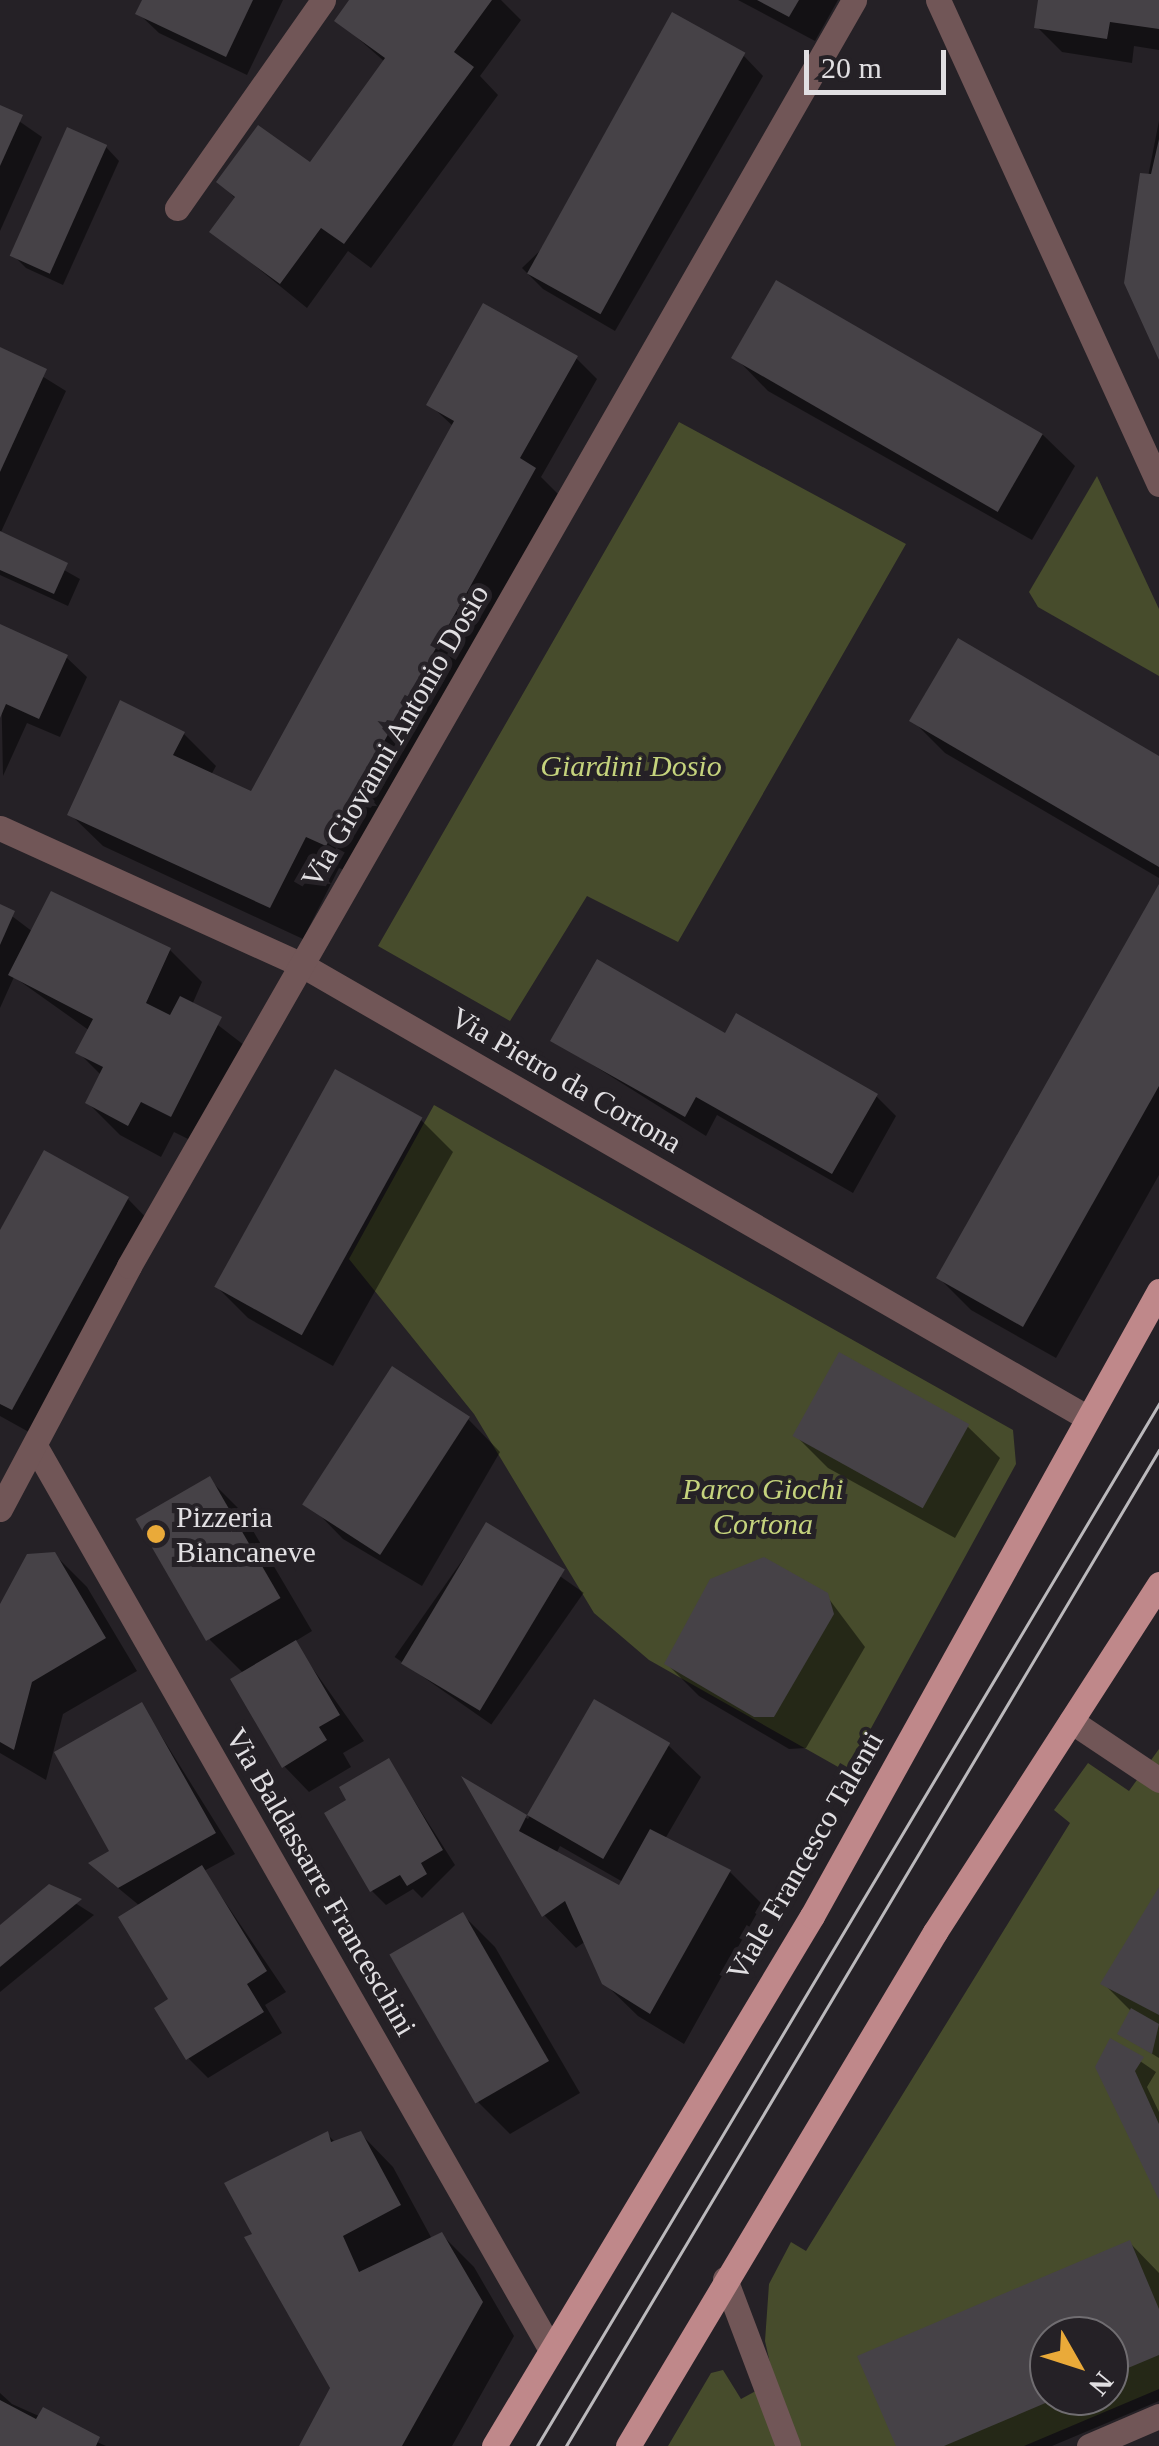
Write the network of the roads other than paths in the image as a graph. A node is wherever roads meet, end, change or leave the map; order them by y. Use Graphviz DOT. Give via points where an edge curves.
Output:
graph roads {
  1 [pos="323,0"];
  2 [pos="854,0"];
  3 [pos="938,0"];
  4 [pos="176,208"];
  5 [pos="1159,484"];
  6 [pos="0,828"];
  7 [pos="302,965"];
  8 [pos="1159,1291"];
  9 [pos="1086,1417"];
  10 [pos="34,1446"];
  11 [pos="0,1509"];
  12 [pos="1159,1584"];
  13 [pos="1071,1721"];
  14 [pos="1159,1780"];
  15 [pos="725,2279"];
  16 [pos="551,2350"];
  17 [pos="1159,2416"];
  18 [pos="494,2446"];
  19 [pos="628,2446"];
  20 [pos="788,2446"];
  21 [pos="1089,2446"];
  1 -- 4 [label="street"];
  2 -- 7 [label="street, Via Giovanni Antonio Dosio"];
  3 -- 5 [label="street"];
  6 -- 7 [label="street, Via Pietro da Cortona"];
  7 -- 9 [label="street, Via Pietro da Cortona"];
  7 -- 10 [label="street, Via Giovanni Antonio Dosio"];
  8 -- 9 [label="main road, Viale Francesco Talenti"];
  9 -- 16 [label="main road, Viale Francesco Talenti" via="812,1916"];
  10 -- 11 [label="street, Via Giovanni Antonio Dosio"];
  10 -- 16 [label="street, Via Baldassarre Franceschini"];
  12 -- 13 [label="main road"];
  13 -- 14 [label="street"];
  13 -- 15 [label="main road"];
  15 -- 19 [label="main road"];
  15 -- 20 [label="street"];
  16 -- 18 [label="main road, Viale Francesco Talenti"];
  17 -- 21 [label="street"];
}
